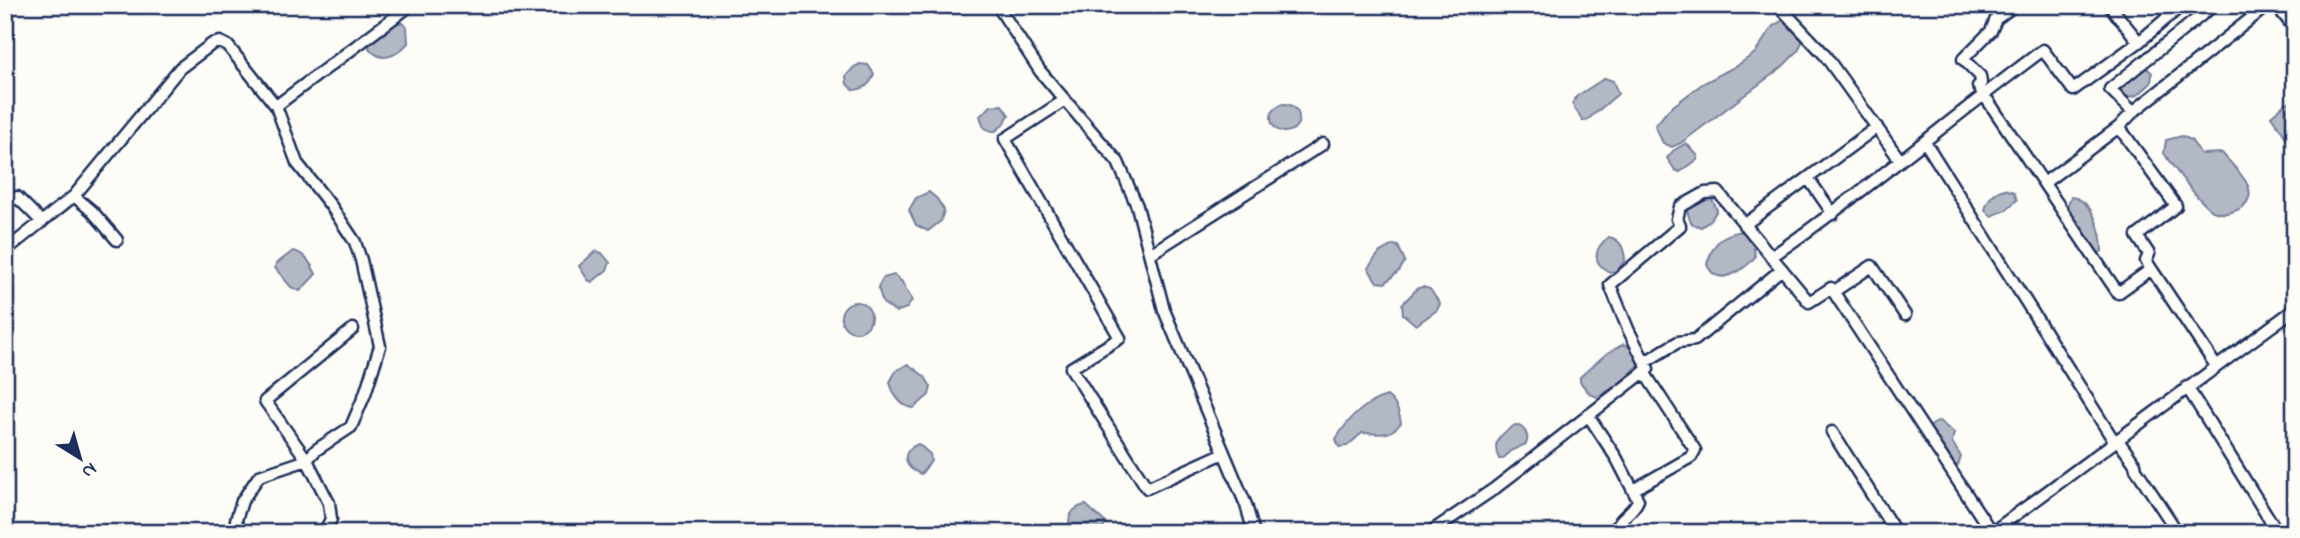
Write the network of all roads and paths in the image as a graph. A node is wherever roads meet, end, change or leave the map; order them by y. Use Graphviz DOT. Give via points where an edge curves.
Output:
graph roads {
  1 [pos="411,5"];
  2 [pos="997,5"];
  3 [pos="1778,5"];
  4 [pos="2015,5"];
  5 [pos="2109,5"];
  6 [pos="2182,5"];
  7 [pos="2214,5"];
  8 [pos="2268,5"];
  9 [pos="2276,5"];
  10 [pos="2295,29"];
  11 [pos="2139,42"];
  12 [pos="1983,94"];
  13 [pos="1065,100"];
  14 [pos="276,106"];
  15 [pos="2133,112"];
  16 [pos="1877,127"];
  17 [pos="2119,127"];
  18 [pos="1925,142"];
  19 [pos="1323,144"];
  20 [pos="1900,160"];
  21 [pos="1808,178"];
  22 [pos="2044,183"];
  23 [pos="74,196"];
  24 [pos="5,203"];
  25 [pos="1833,214"];
  26 [pos="42,222"];
  27 [pos="1744,225"];
  28 [pos="117,240"];
  29 [pos="5,251"];
  30 [pos="1150,254"];
  31 [pos="1771,257"];
  32 [pos="1782,269"];
  33 [pos="2150,270"];
  34 [pos="1833,292"];
  35 [pos="2295,309"];
  36 [pos="1905,315"];
  37 [pos="353,329"];
  38 [pos="2216,366"];
  39 [pos="1644,367"];
  40 [pos="2187,387"];
  41 [pos="1588,415"];
  42 [pos="1832,432"];
  43 [pos="2115,440"];
  44 [pos="1224,453"];
  45 [pos="307,460"];
  46 [pos="1633,489"];
  47 [pos="239,533"];
  48 [pos="324,533"];
  49 [pos="1254,533"];
  50 [pos="1429,533"];
  51 [pos="1615,533"];
  52 [pos="1896,533"];
  53 [pos="1992,533"];
  54 [pos="2178,533"];
  55 [pos="2278,533"];
  1 -- 14 [label="street"];
  2 -- 13 [label="street"];
  3 -- 16 [label="street" via="1824,54"];
  4 -- 12 [label="street" via="1996,19 1991,31 1964,59 1980,76 1978,86"];
  5 -- 11 [label="street"];
  6 -- 11 [label="street"];
  7 -- 15 [label="street" via="2110,89"];
  8 -- 15 [label="street"];
  9 -- 10 [label="street"];
  11 -- 12 [label="street" via="2073,90 2043,50"];
  12 -- 18 [label="street"];
  12 -- 22 [label="street"];
  13 -- 30 [label="street" via="1118,162"];
  13 -- 44 [label="street" via="1005,139 1120,338 1071,368 1147,488"];
  14 -- 23 [label="street" via="228,46 212,44 180,68"];
  14 -- 45 [label="street" via="297,163 355,242 380,346 351,427"];
  15 -- 17 [label="street"];
  16 -- 20 [label="street"];
  16 -- 21 [label="street"];
  17 -- 22 [label="street"];
  17 -- 33 [label="street" via="2176,206 2137,236 2149,254"];
  18 -- 20 [label="street"];
  18 -- 43 [label="street"];
  19 -- 30 [label="street"];
  20 -- 25 [label="street"];
  21 -- 25 [label="street"];
  21 -- 27 [label="street"];
  22 -- 33 [label="street" via="2118,293"];
  23 -- 26 [label="street"];
  23 -- 28 [label="street"];
  24 -- 26 [label="street" via="17,197"];
  25 -- 31 [label="street"];
  26 -- 29 [label="street"];
  27 -- 31 [label="street"];
  27 -- 39 [label="street" via="1718,192 1705,193 1680,207 1680,226 1610,285"];
  30 -- 44 [label="street" via="1164,310"];
  31 -- 32 [label="street"];
  32 -- 34 [label="street" via="1809,302 1831,288"];
  32 -- 39 [label="street" via="1695,340 1678,342"];
  33 -- 38 [label="street"];
  34 -- 36 [label="street" via="1872,266"];
  34 -- 53 [label="street"];
  35 -- 38 [label="street"];
  37 -- 45 [label="street" via="265,401"];
  38 -- 40 [label="street"];
  39 -- 41 [label="street"];
  39 -- 46 [label="street" via="1695,450 1691,457"];
  40 -- 43 [label="street"];
  40 -- 55 [label="street"];
  41 -- 46 [label="street"];
  41 -- 50 [label="street"];
  42 -- 52 [label="street"];
  43 -- 53 [label="street"];
  43 -- 54 [label="street"];
  44 -- 49 [label="street"];
  45 -- 47 [label="street" via="260,476 242,502 236,520"];
  45 -- 48 [label="street" via="329,503 331,519"];
  46 -- 51 [label="street" via="1639,500 1617,523"];
}
